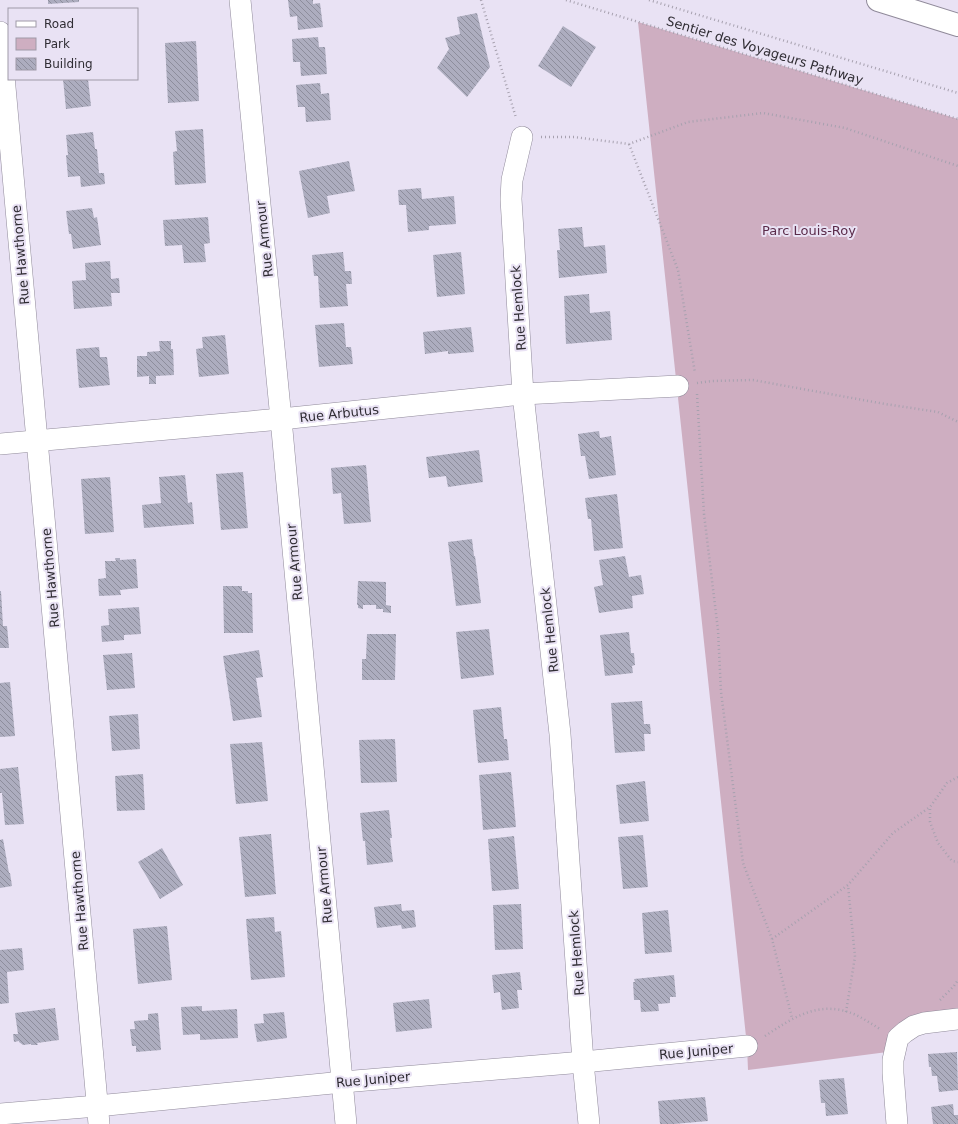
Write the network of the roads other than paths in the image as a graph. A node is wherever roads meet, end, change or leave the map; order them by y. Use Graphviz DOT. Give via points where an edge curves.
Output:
graph roads {
  1 [pos="240,0"];
  2 [pos="878,0"];
  3 [pos="958,25"];
  4 [pos="0,32"];
  5 [pos="522,137"];
  6 [pos="691,387"];
  7 [pos="523,394"];
  8 [pos="281,419"];
  9 [pos="37,442"];
  10 [pos="0,444"];
  11 [pos="958,1019"];
  12 [pos="747,1046"];
  13 [pos="583,1062"];
  14 [pos="343,1082"];
  15 [pos="0,1114"];
  16 [pos="98,1115"];
  17 [pos="346,1124"];
  18 [pos="589,1124"];
  19 [pos="897,1124"];
  1 -- 8 [label="street, Rue Armour"];
  2 -- 3 [label="main road"];
  4 -- 9 [label="street, Rue Hawthorne"];
  5 -- 7 [label="street, Rue Hemlock" via="512,180 511,199"];
  6 -- 7 [label="street, Rue Arbutus"];
  7 -- 8 [label="street, Rue Arbutus"];
  7 -- 13 [label="street, Rue Hemlock" via="560,734"];
  8 -- 9 [label="street, Rue Arbutus"];
  8 -- 14 [label="street, Rue Armour"];
  9 -- 10 [label="street, Rue Arbutus"];
  9 -- 16 [label="street, Rue Hawthorne"];
  11 -- 19 [label="street" via="914,1026 898,1038 893,1060"];
  12 -- 13 [label="street, Rue Juniper"];
  13 -- 14 [label="street, Rue Juniper"];
  13 -- 18 [label="street, Rue Hemlock"];
  14 -- 16 [label="street, Rue Juniper"];
  14 -- 17 [label="street, Rue Armour"];
  15 -- 16 [label="street, Rue Juniper"];
}
